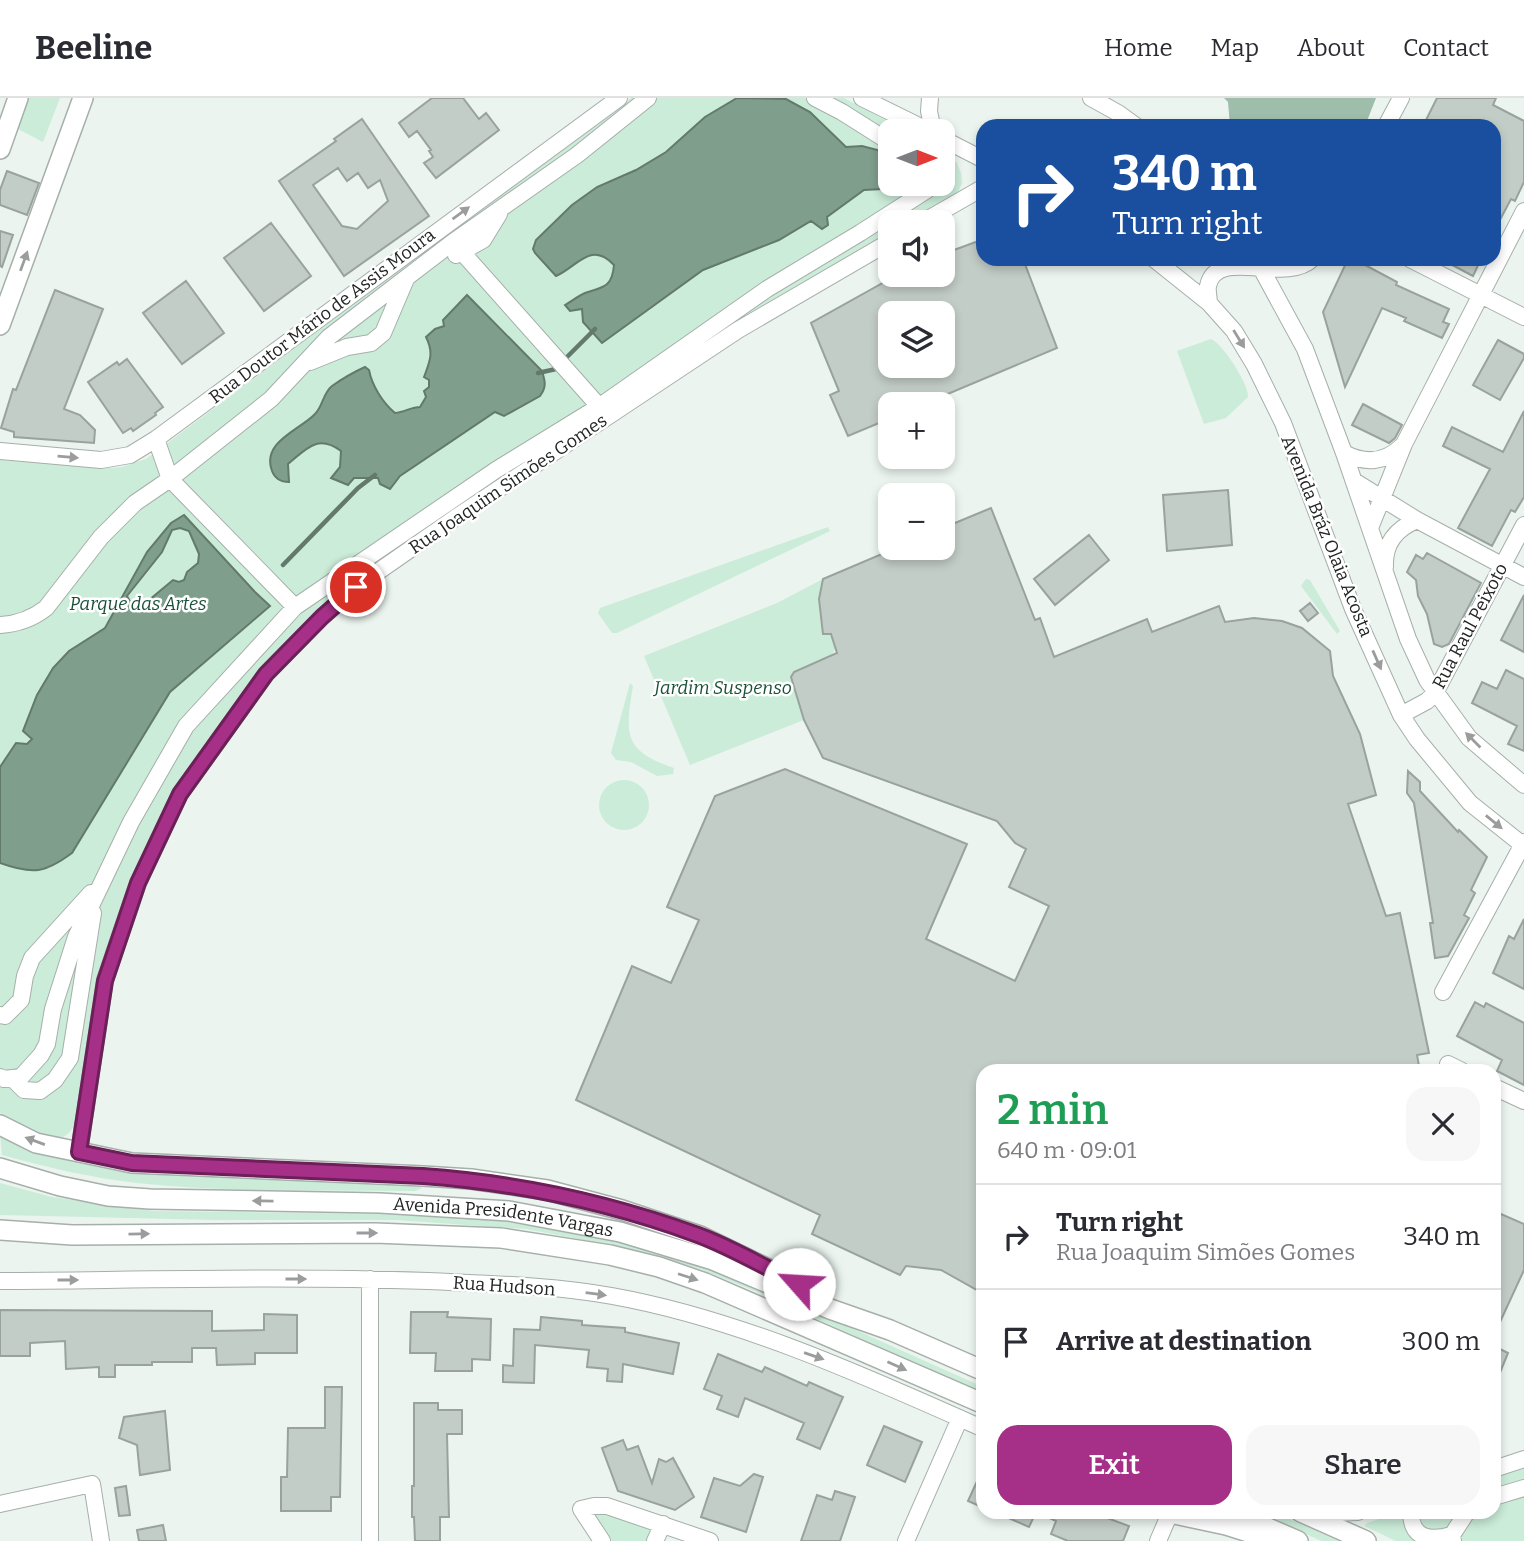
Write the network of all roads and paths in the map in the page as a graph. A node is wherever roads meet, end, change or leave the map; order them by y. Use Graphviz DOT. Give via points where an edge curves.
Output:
graph roads {
  1 [pos="18,98"];
  2 [pos="83,98"];
  3 [pos="619,98"];
  4 [pos="649,98"];
  5 [pos="815,98"];
  6 [pos="862,98"];
  7 [pos="894,98"];
  8 [pos="930,98"];
  9 [pos="1090,98"];
  10 [pos="1401,98"];
  11 [pos="877,106"];
  12 [pos="905,119"];
  13 [pos="930,119"];
  14 [pos="1126,119"];
  15 [pos="1390,119"];
  16 [pos="878,135"];
  17 [pos="956,146"];
  18 [pos="0,149"];
  19 [pos="976,156"];
  20 [pos="976,192"];
  21 [pos="917,196"];
  22 [pos="944,210"];
  23 [pos="1524,211"];
  24 [pos="458,247"];
  25 [pos="878,249"];
  26 [pos="1501,254"];
  27 [pos="1163,266"];
  28 [pos="1233,266"];
  29 [pos="1260,266"];
  30 [pos="1276,266"];
  31 [pos="1304,266"];
  32 [pos="1424,266"];
  33 [pos="1495,266"];
  34 [pos="407,277"];
  35 [pos="1480,294"];
  36 [pos="1209,303"];
  37 [pos="1524,317"];
  38 [pos="0,325"];
  39 [pos="302,366"];
  40 [pos="605,411"];
  41 [pos="156,439"];
  42 [pos="1404,444"];
  43 [pos="0,452"];
  44 [pos="1344,453"];
  45 [pos="170,478"];
  46 [pos="1354,481"];
  47 [pos="1382,498"];
  48 [pos="1417,520"];
  49 [pos="1524,525"];
  50 [pos="1370,528"];
  51 [pos="1502,566"];
  52 [pos="1385,573"];
  53 [pos="1524,577"];
  54 [pos="295,607"];
  55 [pos="0,625"];
  56 [pos="1435,693"];
  57 [pos="1401,715"];
  58 [pos="1524,785"];
  59 [pos="1523,844"];
  60 [pos="104,878"];
  61 [pos="96,896"];
  62 [pos="1443,992"];
  63 [pos="0,1015"];
  64 [pos="6,1078"];
  65 [pos="1501,1090"];
  66 [pos="1524,1101"];
  67 [pos="0,1125"];
  68 [pos="79,1152"];
  69 [pos="0,1168"];
  70 [pos="0,1230"];
  71 [pos="370,1279"];
  72 [pos="0,1281"];
  73 [pos="830,1309"];
  74 [pos="976,1368"];
  75 [pos="976,1401"];
  76 [pos="960,1418"];
  77 [pos="976,1425"];
  78 [pos="1524,1459"];
  79 [pos="1501,1467"];
  80 [pos="1524,1488"];
  81 [pos="1501,1495"];
  82 [pos="0,1504"];
  83 [pos="1166,1519"];
  84 [pos="1200,1519"];
  85 [pos="1247,1519"];
  86 [pos="1317,1519"];
  87 [pos="1412,1519"];
  88 [pos="1463,1519"];
  89 [pos="663,1524"];
  90 [pos="1453,1538"];
  91 [pos="102,1541"];
  92 [pos="370,1541"];
  93 [pos="602,1541"];
  94 [pos="655,1541"];
  95 [pos="710,1541"];
  96 [pos="906,1541"];
  97 [pos="1158,1541"];
  98 [pos="1277,1541"];
  99 [pos="1298,1541"];
  100 [pos="1366,1541"];
  1 -- 18 [label="main road"];
  38 -- 2 [label="main road, one-way"];
  41 -- 3 [label="street, Rua Doutor Mário de Assis Moura, one-way"];
  4 -- 24 [label="street" via="504,206"];
  5 -- 16 [label="street"];
  6 -- 11 [label="street"];
  7 -- 11 [label="street"];
  8 -- 13 [label="street"];
  9 -- 14 [label="street"];
  10 -- 15 [label="street"];
  11 -- 12 [label="street"];
  17 -- 19 [label="street"];
  20 -- 22 [label="street"];
  21 -- 40 [label="street" via="767,289"];
  23 -- 26 [label="street"];
  24 -- 34 [label="street"];
  24 -- 40 [label="street"];
  25 -- 40 [label="street, Rua Joaquim Simões Gomes"];
  27 -- 36 [label="street, Avenida Bráz Olaia Acosta"];
  28 -- 36 [label="street" via="1217,272 1208,285"];
  29 -- 44 [label="street" via="1306,349"];
  30 -- 31 [label="street"];
  32 -- 35 [label="street"];
  33 -- 35 [label="street"];
  34 -- 39 [label="street" via="329,337"];
  34 -- 39 [label="street" via="383,332 371,343 347,347"];
  35 -- 37 [label="street"];
  35 -- 42 [label="street"];
  36 -- 57 [label="street, Avenida Bráz Olaia Acosta, one-way" via="1234,331 1269,392 1353,610"];
  39 -- 45 [label="street" via="271,399"];
  40 -- 54 [label="street" via="496,470"];
  40 -- 68 [label="street, Rua Joaquim Simões Gomes" via="356,587 322,617 259,684 180,794 138,883 105,981"];
  43 -- 41 [label="street, Rua Doutor Mário de Assis Moura, one-way" via="101,460 130,455"];
  41 -- 45 [label="street"];
  42 -- 44 [label="street" via="1376,460"];
  42 -- 47 [label="street"];
  44 -- 46 [label="street"];
  45 -- 54 [label="street"];
  45 -- 55 [label="street" via="135,503 101,537 46,608 21,622"];
  46 -- 47 [label="street"];
  46 -- 50 [label="street"];
  47 -- 48 [label="street"];
  47 -- 50 [label="street"];
  48 -- 51 [label="street"];
  48 -- 52 [label="street" via="1400,529 1388,544"];
  49 -- 51 [label="street, Rua Raul Peixoto"];
  50 -- 52 [label="street"];
  51 -- 53 [label="street"];
  51 -- 56 [label="street, Rua Raul Peixoto"];
  52 -- 56 [label="street" via="1408,639"];
  54 -- 60 [label="street" via="186,726"];
  56 -- 57 [label="street, Rua Raul Peixoto"];
  58 -- 56 [label="street, one-way" via="1469,738"];
  57 -- 59 [label="street, Avenida Bráz Olaia Acosta, one-way" via="1470,803"];
  59 -- 62 [label="street"];
  60 -- 61 [label="street"];
  60 -- 63 [label="street" via="32,958 21,1000 5,1016"];
  61 -- 64 [label="street" via="61,980 47,1044 21,1077"];
  61 -- 64 [label="street" via="69,1058 55,1080 40,1091 24,1090"];
  65 -- 66 [label="street"];
  68 -- 67 [label="main road, one-way" via="36,1143"];
  68 -- 73 [label="main road" via="132,1163 471,1179 547,1190 700,1236 824,1296"];
  73 -- 69 [label="main road, Avenida Presidente Vargas, one-way" via="670,1246 509,1211 108,1196"];
  70 -- 75 [label="main road, Avenida Presidente Vargas, one-way" via="501,1238 610,1255 705,1283"];
  72 -- 71 [label="street, Rua Hudson, one-way"];
  71 -- 76 [label="street, Rua Hudson, one-way" via="529,1286 611,1296 685,1312 836,1363"];
  71 -- 92 [label="street"];
  73 -- 74 [label="main road, Avenida Presidente Vargas"];
  76 -- 77 [label="street, Rua Hudson"];
  76 -- 96 [label="street"];
  78 -- 79 [label="street"];
  80 -- 81 [label="street"];
  82 -- 91 [label="street" via="92,1484"];
  83 -- 97 [label="street"];
  84 -- 98 [label="main road"];
  85 -- 99 [label="main road"];
  86 -- 100 [label="main road"];
  87 -- 90 [label="street" via="1418,1535 1432,1540"];
  88 -- 90 [label="street"];
  89 -- 93 [label="street" via="607,1506 581,1509"];
  89 -- 94 [label="street"];
  89 -- 95 [label="street"];
}
